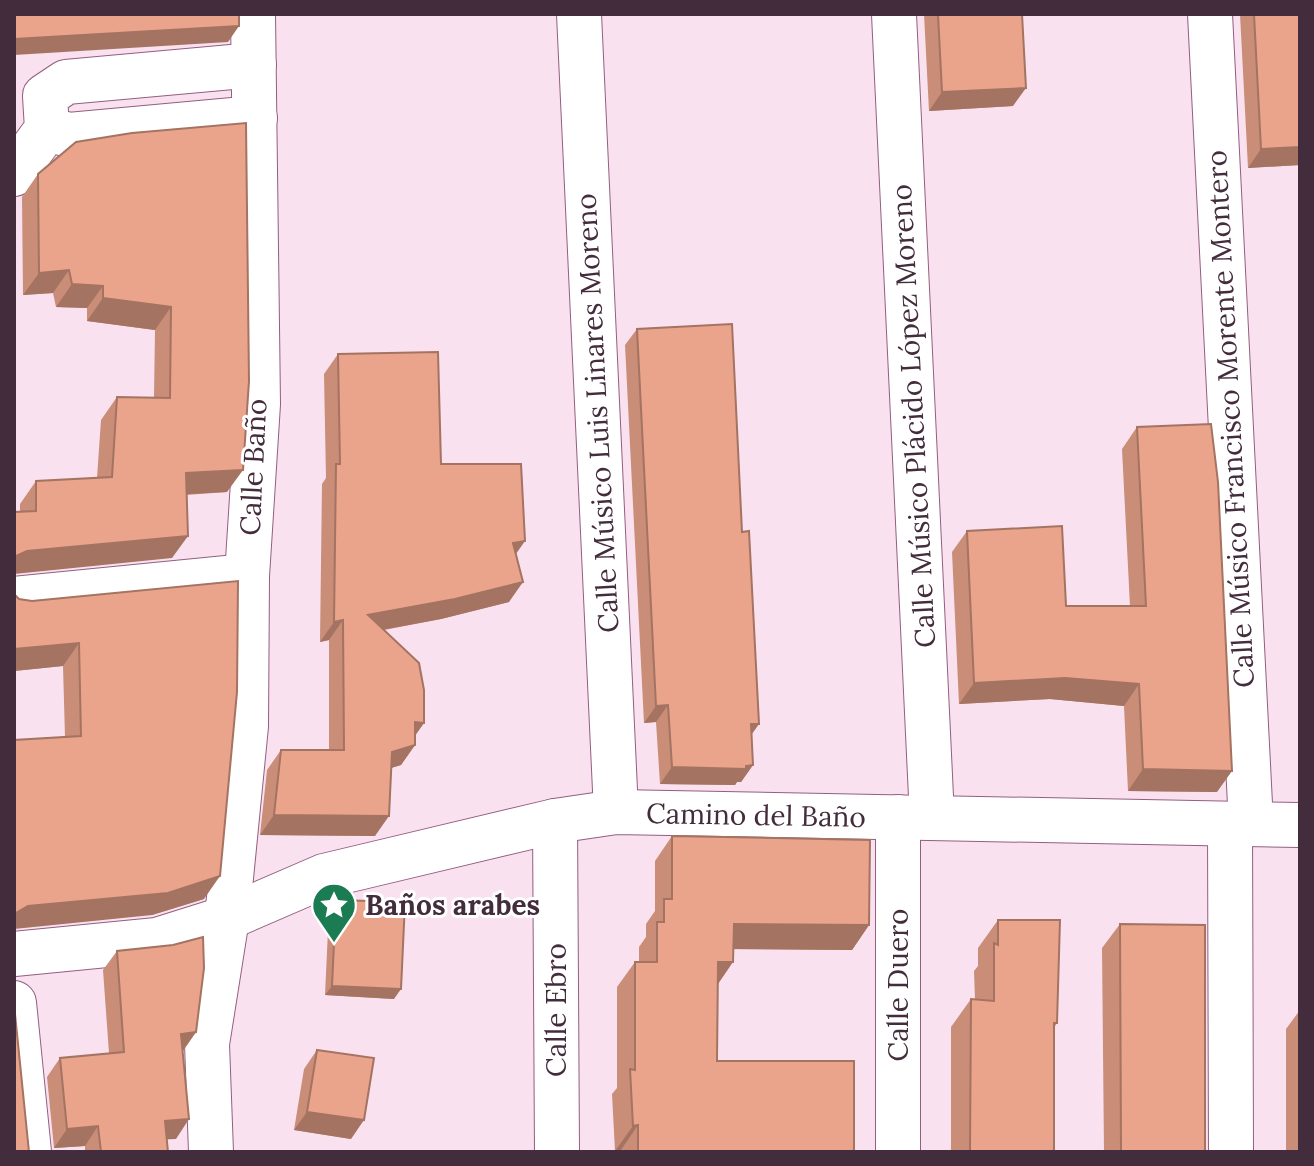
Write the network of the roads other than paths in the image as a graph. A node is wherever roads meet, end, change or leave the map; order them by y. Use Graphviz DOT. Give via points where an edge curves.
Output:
graph roads {
  1 [pos="253,14"];
  2 [pos="579,14"];
  3 [pos="894,14"];
  4 [pos="1210,14"];
  5 [pos="254,65"];
  6 [pos="255,118"];
  7 [pos="47,129"];
  8 [pos="14,174"];
  9 [pos="247,576"];
  10 [pos="14,599"];
  11 [pos="616,812"];
  12 [pos="915,818"];
  13 [pos="555,821"];
  14 [pos="1240,824"];
  15 [pos="1300,825"];
  16 [pos="227,918"];
  17 [pos="14,954"];
  18 [pos="14,1003"];
  19 [pos="29,1152"];
  20 [pos="211,1152"];
  21 [pos="557,1152"];
  22 [pos="898,1152"];
  23 [pos="1231,1152"];
  1 -- 5 [label="street, Calle Baño"];
  2 -- 11 [label="street, Calle Músico Luis Linares Moreno"];
  3 -- 12 [label="street, Calle Músico Plácido López Moreno"];
  4 -- 14 [label="street, Calle Músico Francisco Morente Montero"];
  5 -- 6 [label="street, Calle Baño"];
  5 -- 7 [label="street" via="66,82 45,96"];
  6 -- 7 [label="street" via="69,135"];
  6 -- 9 [label="street, Calle Baño" via="258,404"];
  7 -- 8 [label="street"];
  9 -- 10 [label="street"];
  9 -- 16 [label="street, Calle Baño" via="246,726"];
  11 -- 12 [label="street, Camino del Baño"];
  11 -- 13 [label="street, Camino del Baño"];
  12 -- 14 [label="street, Camino del Baño"];
  12 -- 22 [label="street, Calle Duero"];
  13 -- 16 [label="street, Camino del Baño" via="324,876"];
  13 -- 21 [label="street, Calle Ebro"];
  14 -- 15 [label="street, Camino del Baño"];
  14 -- 23 [label="street, Calle Músico Francisco Morente Montero"];
  16 -- 17 [label="street, Camino del Baño" via="157,940"];
  16 -- 20 [label="street, Calle Baño" via="207,1044"];
  18 -- 19 [label="street"];
}
